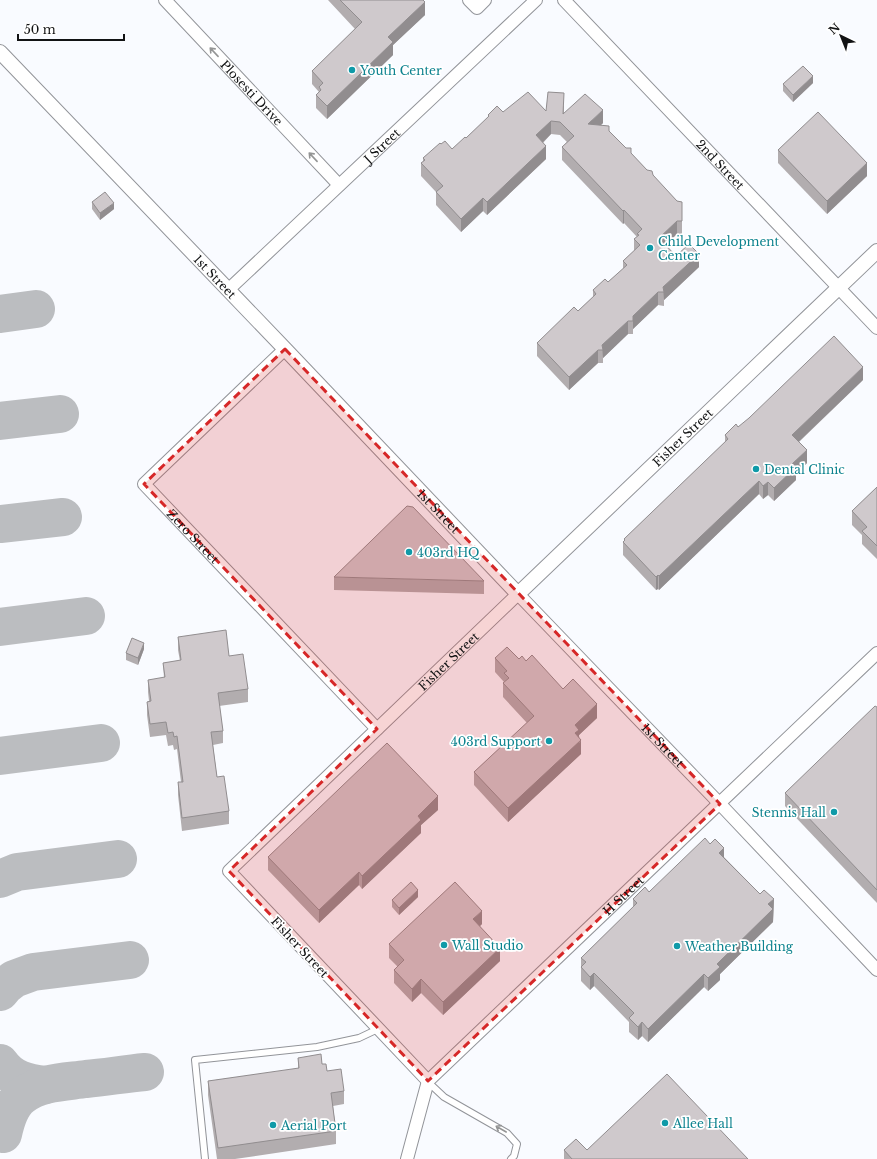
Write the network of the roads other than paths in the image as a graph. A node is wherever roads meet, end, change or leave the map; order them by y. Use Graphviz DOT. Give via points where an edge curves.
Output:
graph roads {
  1 [pos="165,0"];
  2 [pos="536,0"];
  3 [pos="564,0"];
  4 [pos="0,52"];
  5 [pos="339,185"];
  6 [pos="877,252"];
  7 [pos="839,288"];
  8 [pos="228,290"];
  9 [pos="877,328"];
  10 [pos="285,349"];
  11 [pos="518,594"];
  12 [pos="876,656"];
  13 [pos="377,729"];
  14 [pos="720,804"];
  15 [pos="877,970"];
  16 [pos="378,1029"];
  17 [pos="428,1081"];
  18 [pos="205,1159"];
  19 [pos="406,1159"];
  20 [pos="511,1159"];
  5 -- 1 [label="street, Plosesti Drive, one-way"];
  2 -- 5 [label="street, J Street"];
  3 -- 7 [label="street, 2nd Street"];
  4 -- 8 [label="street, 1st Street"];
  5 -- 8 [label="street, J Street"];
  6 -- 7 [label="street, Fisher Street"];
  7 -- 9 [label="street, 2nd Street"];
  7 -- 11 [label="street, Fisher Street"];
  8 -- 10 [label="street, 1st Street"];
  10 -- 11 [label="street, 1st Street"];
  10 -- 13 [label="street, Zero Street" via="144,484"];
  11 -- 13 [label="street, Fisher Street"];
  11 -- 14 [label="street, 1st Street"];
  12 -- 14 [label="street, H Street"];
  13 -- 16 [label="street, Fisher Street" via="229,871"];
  14 -- 15 [label="street, 1st Street"];
  14 -- 17 [label="street, H Street"];
  16 -- 17 [label="street, Fisher Street"];
  16 -- 18 [label="lane" via="359,1038 318,1047 195,1060"];
  17 -- 19 [label="street"];
  20 -- 17 [label="lane, one-way" via="517,1144 507,1133 444,1097"];
}
